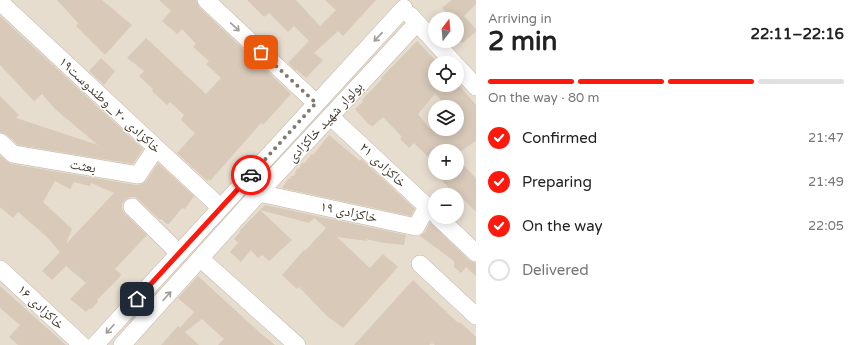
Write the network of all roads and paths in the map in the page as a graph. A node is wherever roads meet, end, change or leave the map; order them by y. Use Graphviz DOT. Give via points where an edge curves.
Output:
graph roads {
  1 [pos="206,0"];
  2 [pos="0,2"];
  3 [pos="400,4"];
  4 [pos="417,23"];
  5 [pos="448,56"];
  6 [pos="464,74"];
  7 [pos="476,87"];
  8 [pos="316,103"];
  9 [pos="331,117"];
  10 [pos="0,142"];
  11 [pos="156,148"];
  12 [pos="259,192"];
  13 [pos="132,207"];
  14 [pos="221,208"];
  15 [pos="428,208"];
  16 [pos="428,217"];
  17 [pos="445,224"];
  18 [pos="179,253"];
  19 [pos="476,253"];
  20 [pos="201,259"];
  21 [pos="420,264"];
  22 [pos="0,269"];
  23 [pos="476,316"];
  24 [pos="82,345"];
  25 [pos="95,345"];
  26 [pos="122,345"];
  27 [pos="297,345"];
  1 -- 8 [label="street, one-way"];
  2 -- 11 [label="street, خاکزادی ۲۰_وطندوست۱۹"];
  3 -- 4 [label="street"];
  3 -- 8 [label="street, one-way"];
  4 -- 5 [label="street"];
  4 -- 9 [label="street, بولوار شهید خاکزادی"];
  6 -- 7 [label="street"];
  8 -- 14 [label="street"];
  9 -- 12 [label="street, بولوار شهید خاکزادی"];
  9 -- 15 [label="street, خاکزادی ۲۱"];
  10 -- 11 [label="street, بعثت" via="13,154 138,175"];
  11 -- 14 [label="street, خاکزادی ۲۰_وطندوست۱۹"];
  12 -- 16 [label="street, خاکزادی ۱۹" via="416,227"];
  12 -- 20 [label="street, بولوار شهید خاکزادی"];
  13 -- 18 [label="street"];
  14 -- 18 [label="street"];
  17 -- 19 [label="street, خاکزادی ۲۱"];
  18 -- 25 [label="street, one-way"];
  26 -- 20 [label="street, بولوار شهید خاکزادی, one-way"];
  20 -- 27 [label="street"];
  21 -- 23 [label="street"];
  22 -- 24 [label="street, خاکزادی ۱۶"];
}
